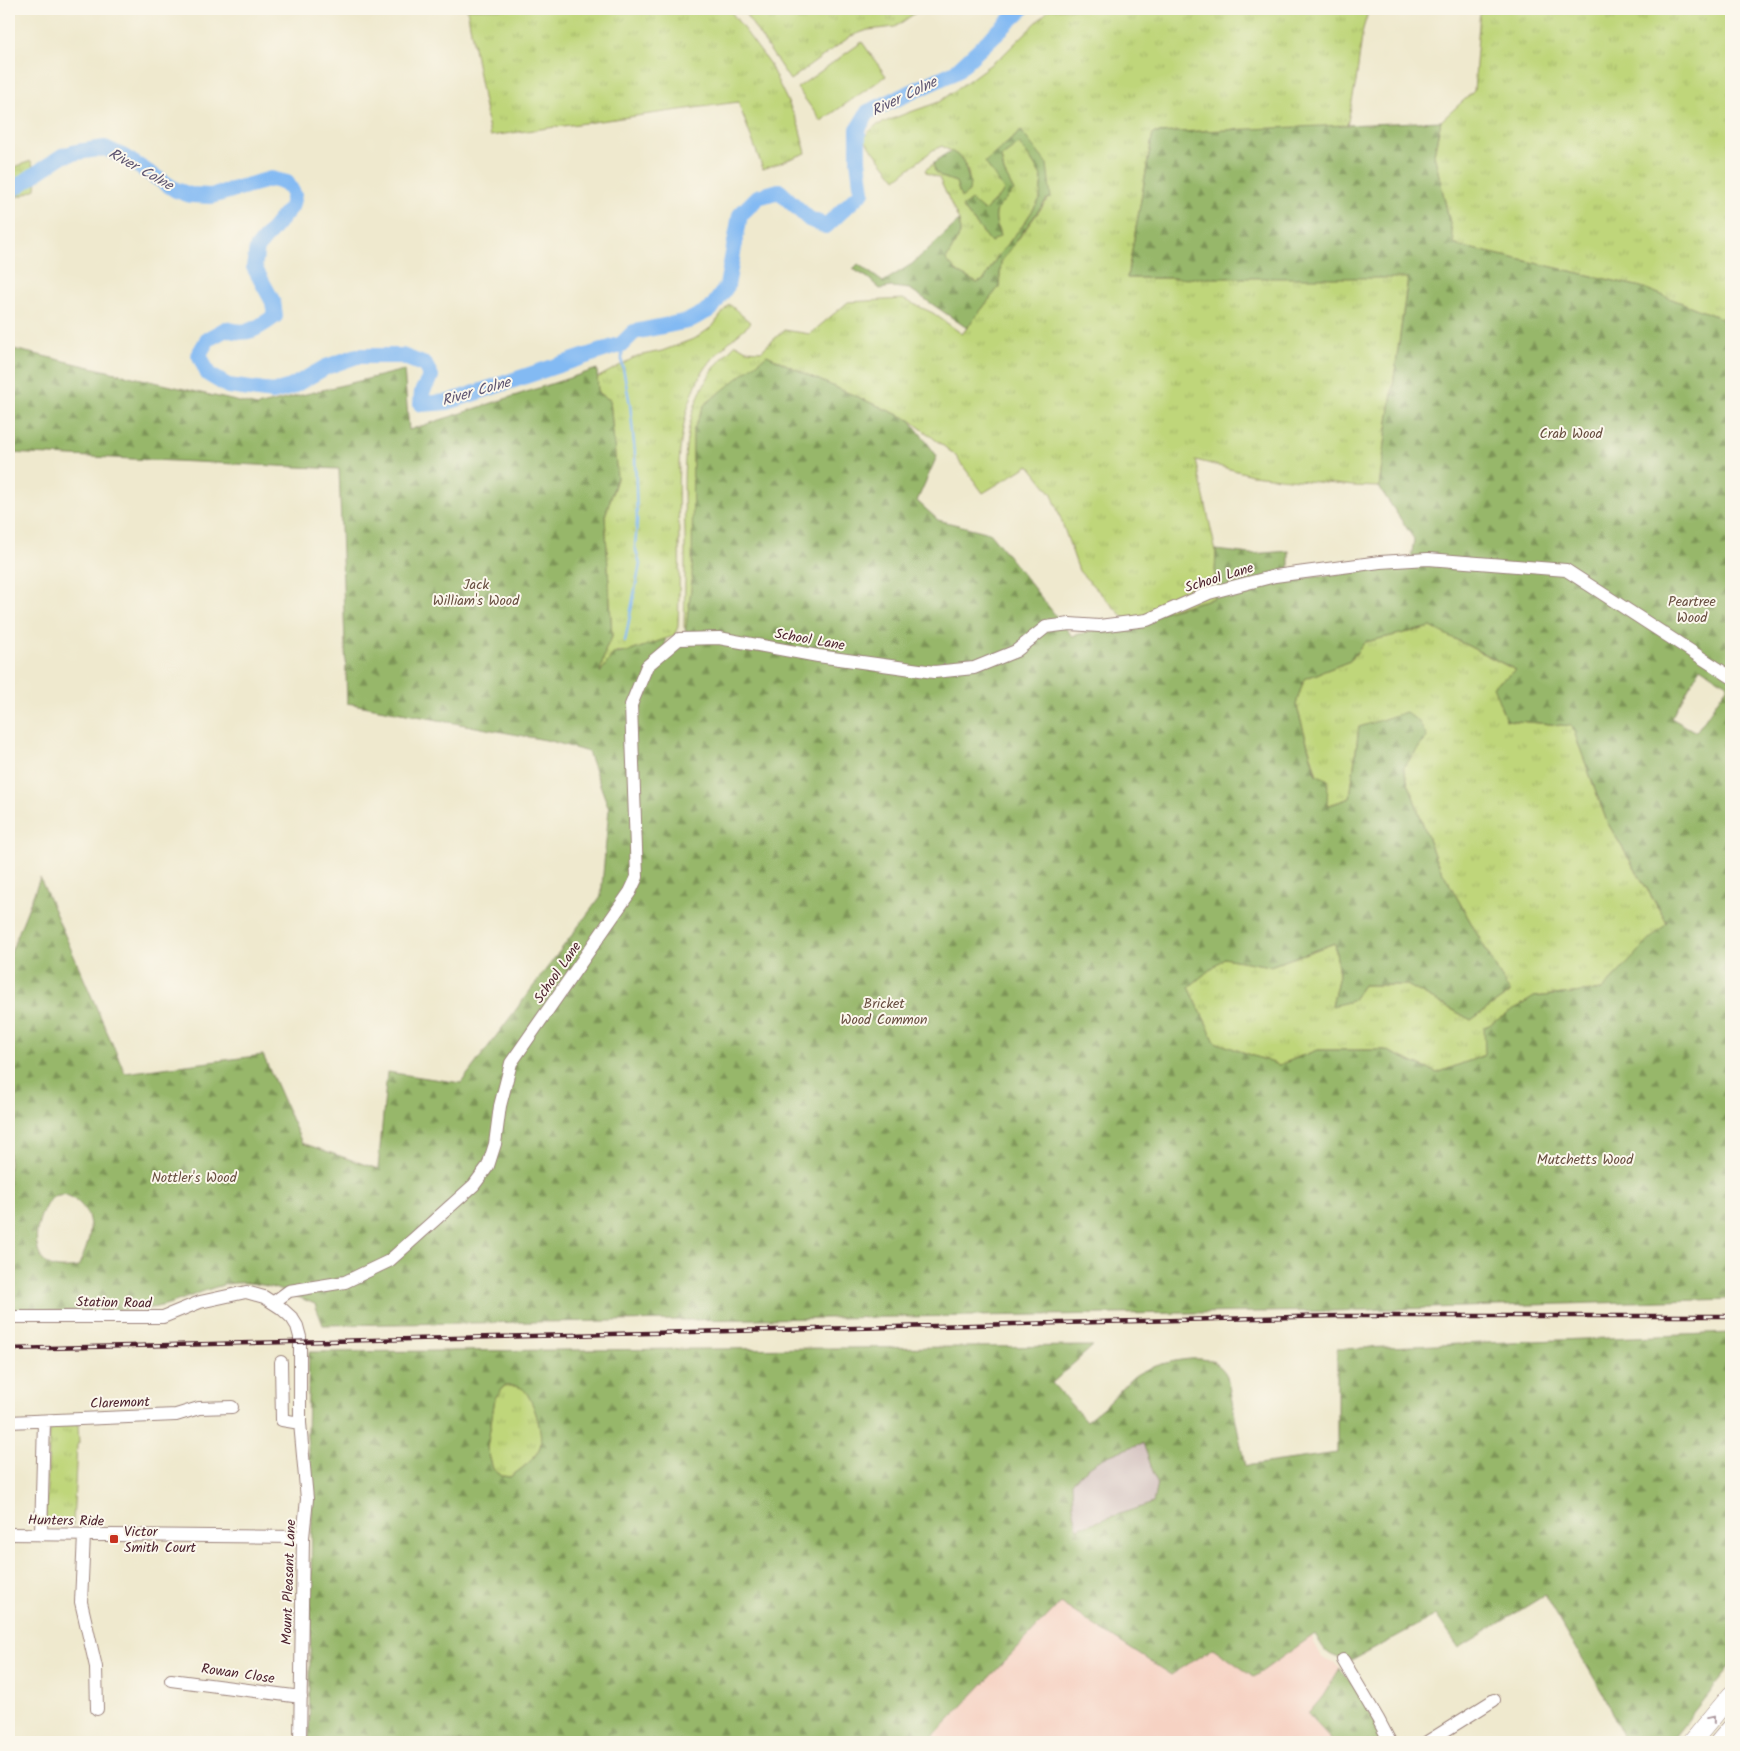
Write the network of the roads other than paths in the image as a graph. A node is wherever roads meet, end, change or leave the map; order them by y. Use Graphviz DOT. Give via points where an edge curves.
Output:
graph roads {
  1 [pos="1731,677"];
  2 [pos="274,1302"];
  3 [pos="9,1317"];
  4 [pos="281,1362"];
  5 [pos="232,1407"];
  6 [pos="44,1421"];
  7 [pos="9,1422"];
  8 [pos="300,1423"];
  9 [pos="9,1534"];
  10 [pos="41,1535"];
  11 [pos="84,1535"];
  12 [pos="303,1537"];
  13 [pos="1343,1660"];
  14 [pos="171,1680"];
  15 [pos="1731,1695"];
  16 [pos="300,1697"];
  17 [pos="1494,1700"];
  18 [pos="97,1709"];
  19 [pos="1731,1728"];
  20 [pos="300,1742"];
  21 [pos="1390,1742"];
  22 [pos="1426,1742"];
  23 [pos="1692,1742"];
  24 [pos="1720,1742"];
  1 -- 2 [label="street, School Lane" via="1566,570 1428,559 1275,576 1209,593 1147,620 1046,628 1016,651 974,668 934,672 718,638 679,639 647,666 631,705 637,877 630,892 512,1064 488,1166 474,1185 389,1261 345,1282 289,1291"];
  2 -- 3 [label="street, Station Road" via="246,1292 200,1302 163,1317"];
  2 -- 8 [label="street, Mount Pleasant Lane" via="292,1318 299,1330"];
  4 -- 8 [label="street" via="282,1420"];
  5 -- 6 [label="street, Claremont" via="199,1408 176,1415"];
  6 -- 7 [label="street, Claremont"];
  6 -- 10 [label="street"];
  8 -- 12 [label="street, Mount Pleasant Lane" via="307,1499"];
  9 -- 10 [label="street, Hunters Ride"];
  10 -- 11 [label="street, Hunters Ride"];
  11 -- 12 [label="street, Hunters Ride"];
  11 -- 18 [label="street" via="81,1602 96,1667"];
  12 -- 16 [label="street, Mount Pleasant Lane"];
  13 -- 21 [label="street"];
  14 -- 16 [label="street, Rowan Close"];
  23 -- 15 [label="highway, one-way"];
  16 -- 20 [label="street, Mount Pleasant Lane"];
  17 -- 22 [label="street"];
  19 -- 24 [label="highway"];
}
